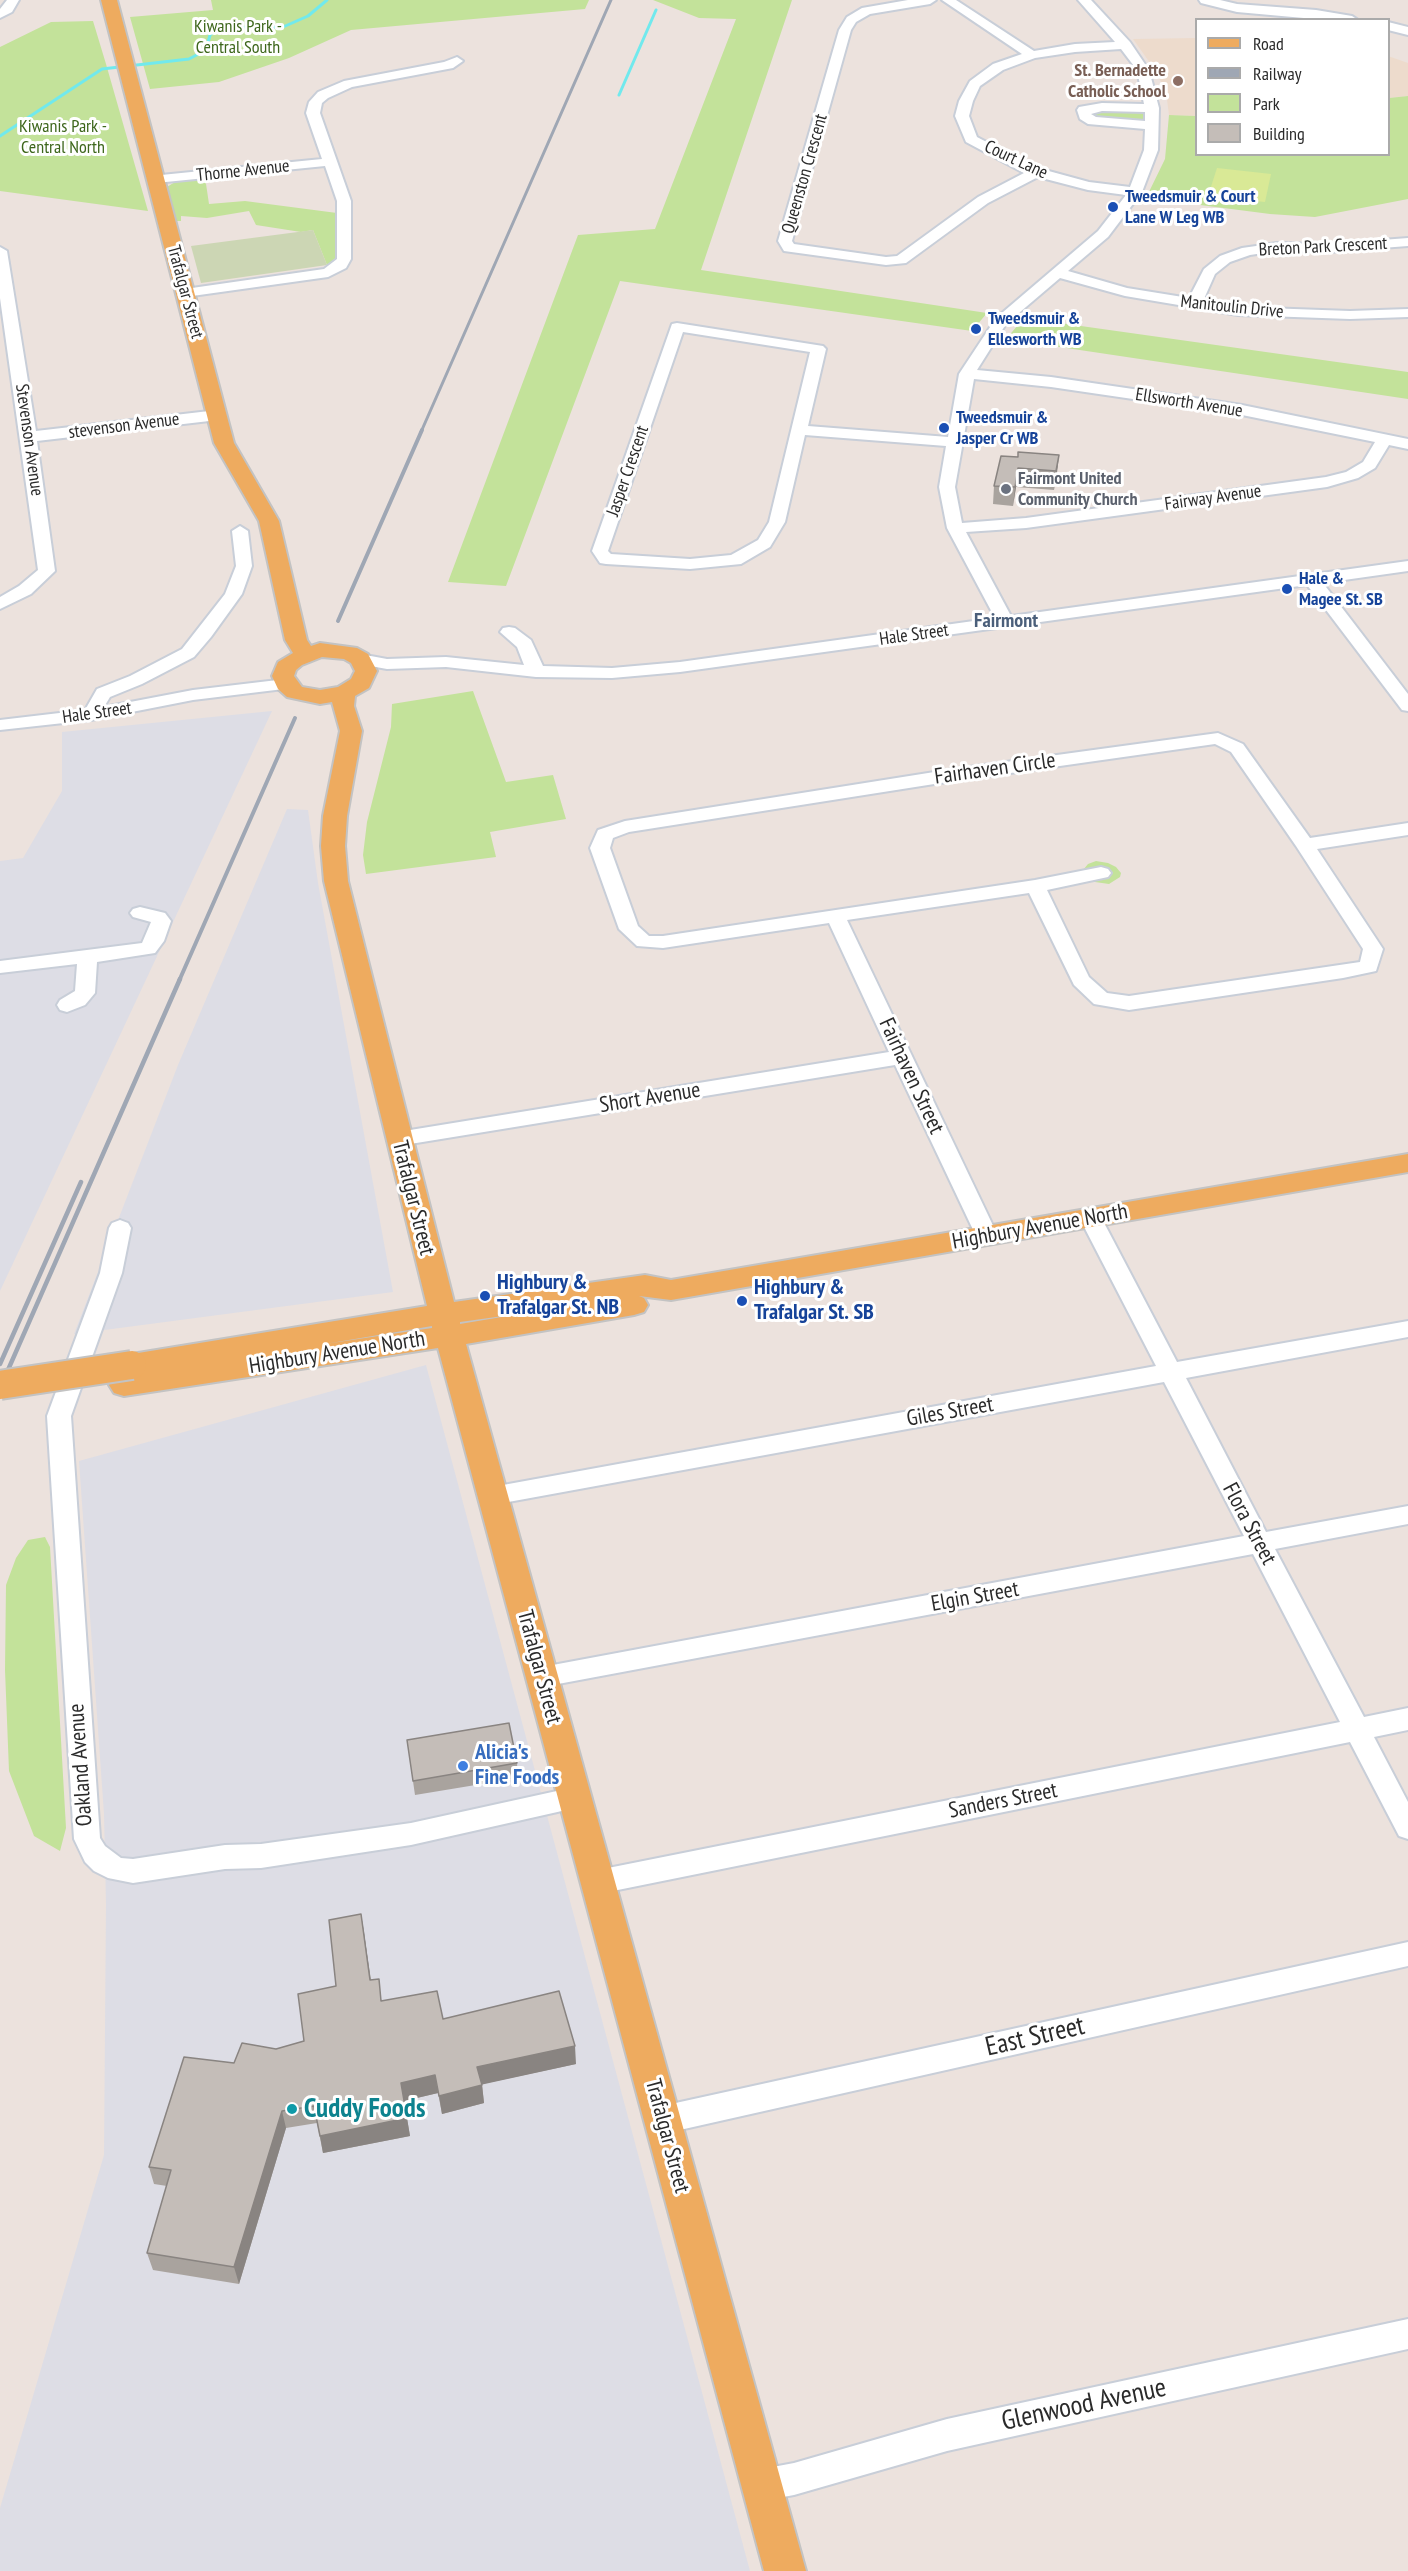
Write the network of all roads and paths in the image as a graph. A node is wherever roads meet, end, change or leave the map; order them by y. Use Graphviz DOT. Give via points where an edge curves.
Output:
graph roads {
  1 [pos="13,0"];
  2 [pos="109,0"];
  3 [pos="930,0"];
  4 [pos="948,0"];
  5 [pos="1084,0"];
  6 [pos="1205,0"];
  7 [pos="0,14"];
  8 [pos="1340,18"];
  9 [pos="1390,26"];
  10 [pos="1408,31"];
  11 [pos="1125,45"];
  12 [pos="1032,55"];
  13 [pos="457,61"];
  14 [pos="1152,108"];
  15 [pos="1152,125"];
  16 [pos="329,162"];
  17 [pos="1036,172"];
  18 [pos="156,179"];
  19 [pos="1135,192"];
  20 [pos="1408,242"];
  21 [pos="0,252"];
  22 [pos="1059,273"];
  23 [pos="186,293"];
  24 [pos="1193,305"];
  25 [pos="1408,313"];
  26 [pos="5,316"];
  27 [pos="967,374"];
  28 [pos="218,415"];
  29 [pos="798,430"];
  30 [pos="29,437"];
  31 [pos="1383,441"];
  32 [pos="956,442"];
  33 [pos="1408,444"];
  34 [pos="955,528"];
  35 [pos="240,531"];
  36 [pos="1408,567"];
  37 [pos="281,576"];
  38 [pos="1312,580"];
  39 [pos="0,604"];
  40 [pos="1006,622"];
  41 [pos="508,632"];
  42 [pos="525,644"];
  43 [pos="335,650"];
  44 [pos="305,654"];
  45 [pos="360,659"];
  46 [pos="497,669"];
  47 [pos="536,672"];
  48 [pos="286,676"];
  49 [pos="353,688"];
  50 [pos="1402,690"];
  51 [pos="309,696"];
  52 [pos="1408,706"];
  53 [pos="91,715"];
  54 [pos="0,725"];
  55 [pos="346,757"];
  56 [pos="1408,829"];
  57 [pos="1305,845"];
  58 [pos="1101,873"];
  59 [pos="1035,886"];
  60 [pos="140,913"];
  61 [pos="835,916"];
  62 [pos="87,956"];
  63 [pos="0,967"];
  64 [pos="67,1005"];
  65 [pos="902,1057"];
  66 [pos="398,1139"];
  67 [pos="1408,1163"];
  68 [pos="1091,1219"];
  69 [pos="120,1228"];
  70 [pos="987,1236"];
  71 [pos="446,1325"];
  72 [pos="1408,1329"];
  73 [pos="1169,1372"];
  74 [pos="128,1375"];
  75 [pos="0,1385"];
  76 [pos="0,1404"];
  77 [pos="492,1496"];
  78 [pos="1408,1515"];
  79 [pos="1260,1544"];
  80 [pos="542,1677"];
  81 [pos="1408,1719"];
  82 [pos="1355,1730"];
  83 [pos="575,1798"];
  84 [pos="1408,1828"];
  85 [pos="597,1882"];
  86 [pos="1408,1954"];
  87 [pos="662,2120"];
  88 [pos="1408,2334"];
  89 [pos="762,2486"];
  90 [pos="785,2571"];
  1 -- 7 [label="street" via="9,9"];
  2 -- 18 [label="main road, Trafalgar Street"];
  3 -- 17 [label="street, Queenston Crescent" via="866,11 851,20 845,30 785,241 789,248 901,260 983,200"];
  4 -- 12 [label="street"];
  5 -- 11 [label="street"];
  6 -- 8 [label="street" via="1237,8"];
  9 -- 10 [label="street"];
  11 -- 12 [label="street, Court Lane"];
  11 -- 14 [label="street" via="1143,70"];
  12 -- 17 [label="street, Court Lane" via="999,67 975,84 962,116 972,139"];
  13 -- 16 [label="street" via="349,84 323,95 313,113"];
  14 -- 15 [label="street"];
  14 -- 15 [label="street" via="1084,110 1085,116 1093,121"];
  15 -- 19 [label="street" via="1151,150"];
  16 -- 18 [label="street, Thorne Avenue"];
  16 -- 23 [label="street" via="344,201 341,265 316,276"];
  17 -- 19 [label="street, Court Lane" via="1088,186"];
  18 -- 23 [label="main road, Trafalgar Street"];
  19 -- 22 [label="street" via="1103,234"];
  20 -- 24 [label="street, Breton Park Crescent" via="1247,251 1225,259 1209,272"];
  21 -- 26 [label="street, Stevenson Avenue"];
  22 -- 24 [label="street, Manitoulin Drive" via="1125,292"];
  22 -- 27 [label="street" via="1001,321"];
  23 -- 28 [label="main road, Trafalgar Street"];
  24 -- 25 [label="street, Manitoulin Drive" via="1287,314"];
  26 -- 30 [label="street, Stevenson Avenue"];
  27 -- 31 [label="street, Ellsworth Avenue" via="1242,410"];
  27 -- 32 [label="street"];
  28 -- 30 [label="street, stevenson Avenue"];
  28 -- 37 [label="main road, Trafalgar Street" via="224,443 269,522"];
  29 -- 29 [label="street, Jasper Crescent" via="777,522 764,543 735,560 690,564 606,560 600,551 677,327 818,350"];
  29 -- 32 [label="street"];
  30 -- 39 [label="street, Stevenson Avenue" via="47,571"];
  31 -- 33 [label="street, Ellsworth Avenue"];
  31 -- 34 [label="street, Fairway Avenue" via="1369,465 1327,482 1026,523"];
  32 -- 34 [label="street" via="947,487"];
  34 -- 40 [label="street"];
  35 -- 53 [label="street" via="244,566 233,594 205,633 188,653 103,693"];
  36 -- 38 [label="street, Hale Street"];
  37 -- 43 [label="main road, Trafalgar Street" via="318,636"];
  37 -- 44 [label="main road, Trafalgar Street" via="296,640"];
  38 -- 40 [label="street, Hale Street"];
  38 -- 50 [label="street"];
  40 -- 47 [label="street, Hale Street" via="681,667 612,673"];
  41 -- 42 [label="street"];
  42 -- 46 [label="street"];
  42 -- 47 [label="street"];
  43 -- 44 [label="main road"];
  43 -- 45 [label="main road"];
  44 -- 48 [label="main road" via="294,660"];
  45 -- 46 [label="street, Hale Street" via="387,664 446,662"];
  45 -- 49 [label="main road" via="366,670"];
  46 -- 47 [label="street, Hale Street"];
  46 -- 49 [label="street, Hale Street" via="388,676"];
  48 -- 51 [label="main road" via="295,692"];
  48 -- 53 [label="street, Hale Street"];
  49 -- 51 [label="main road" via="327,696"];
  49 -- 55 [label="main road, Trafalgar Street" via="344,706 351,731"];
  50 -- 52 [label="street"];
  51 -- 55 [label="main road" via="324,710"];
  53 -- 54 [label="street, Hale Street"];
  55 -- 66 [label="main road, Trafalgar Street" via="335,816 336,881"];
  56 -- 57 [label="street"];
  57 -- 59 [label="street, Fairhaven Circle" via="1373,949 1369,966 1129,1003 1101,999 1081,980"];
  57 -- 61 [label="street, Fairhaven Circle" via="1237,748 1218,738 625,827 605,834 600,848 629,929 644,942"];
  58 -- 59 [label="street"];
  59 -- 61 [label="street, Fairhaven Circle"];
  60 -- 62 [label="street" via="161,921 148,949"];
  61 -- 65 [label="street, Fairhaven Street"];
  62 -- 63 [label="street"];
  62 -- 64 [label="street" via="85,993"];
  65 -- 66 [label="street, Short Avenue"];
  65 -- 70 [label="street, Fairhaven Street"];
  66 -- 71 [label="main road, Trafalgar Street"];
  67 -- 68 [label="main road, Highbury Avenue North"];
  68 -- 70 [label="main road, Highbury Avenue North"];
  68 -- 73 [label="street, Flora Street"];
  69 -- 83 [label="street, Oakland Avenue" via="111,1273 59,1416 87,1839 95,1854 118,1870 133,1871 411,1834"];
  70 -- 71 [label="main road, Highbury Avenue North" via="671,1290 651,1302"];
  71 -- 74 [label="main road, Highbury Avenue North"];
  71 -- 77 [label="main road, Trafalgar Street"];
  72 -- 73 [label="street, Giles Street"];
  73 -- 77 [label="street, Giles Street"];
  73 -- 79 [label="street, Flora Street"];
  74 -- 75 [label="main road, Highbury Avenue North, bridge"];
  74 -- 76 [label="main road, Highbury Avenue North"];
  77 -- 80 [label="main road, Trafalgar Street"];
  78 -- 79 [label="street, Elgin Street"];
  79 -- 80 [label="street, Elgin Street"];
  79 -- 82 [label="street, Flora Street"];
  80 -- 83 [label="main road, Trafalgar Street"];
  81 -- 82 [label="street, Sanders Street"];
  82 -- 84 [label="street, Flora Street"];
  82 -- 85 [label="street, Sanders Street"];
  83 -- 85 [label="main road, Trafalgar Street"];
  85 -- 87 [label="main road, Trafalgar Street"];
  86 -- 87 [label="street, East Street"];
  87 -- 89 [label="main road, Trafalgar Street"];
  88 -- 89 [label="street, Glenwood Avenue" via="947,2435"];
  89 -- 90 [label="main road, Trafalgar Street"];
}
